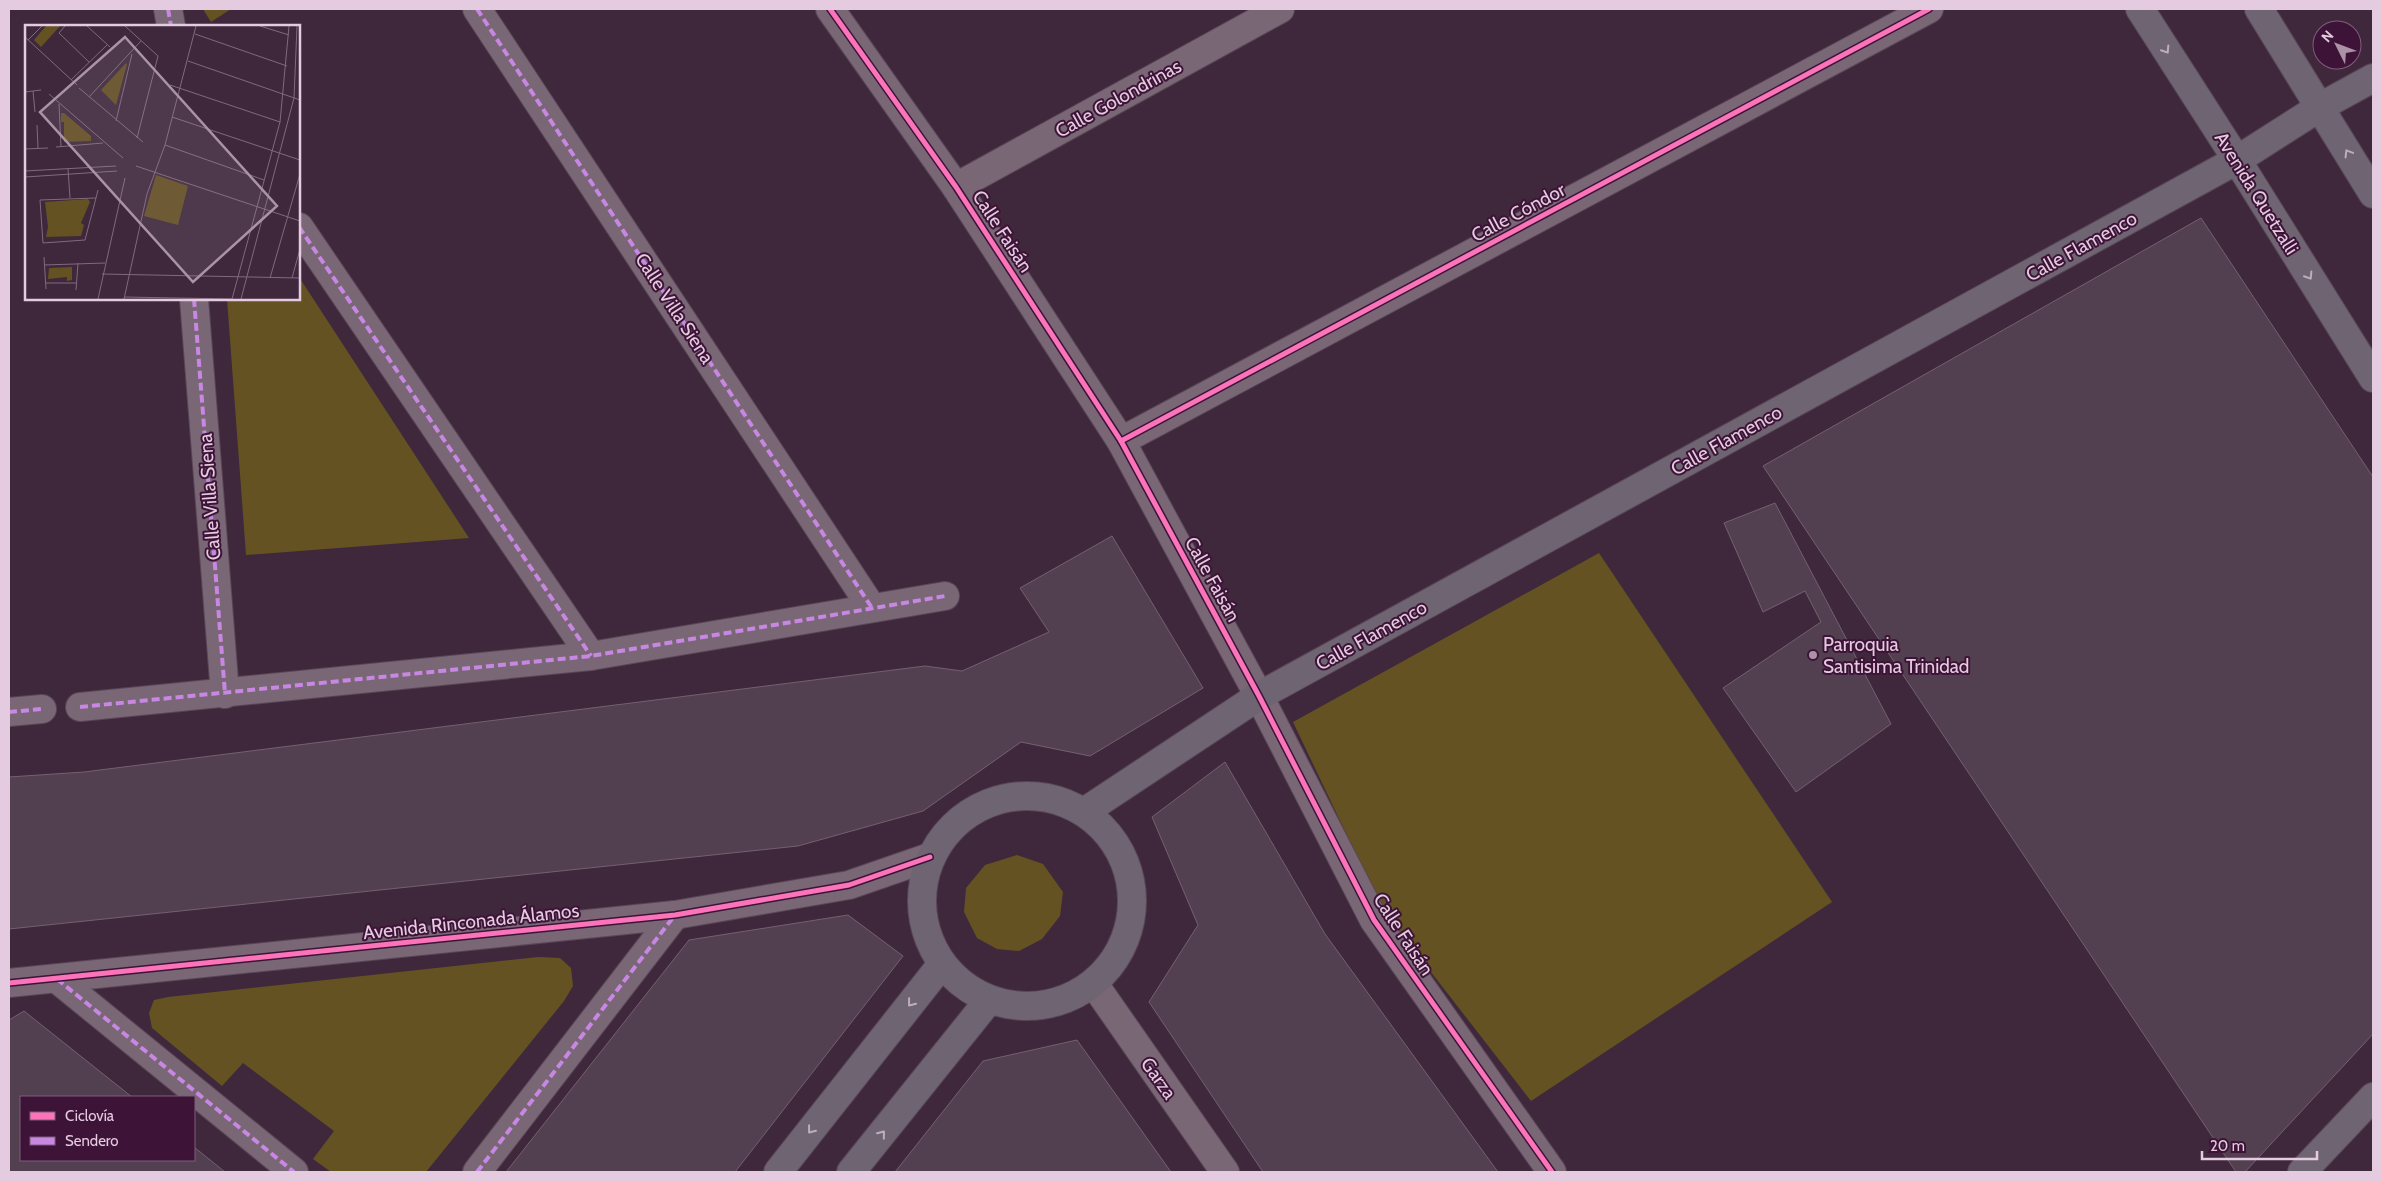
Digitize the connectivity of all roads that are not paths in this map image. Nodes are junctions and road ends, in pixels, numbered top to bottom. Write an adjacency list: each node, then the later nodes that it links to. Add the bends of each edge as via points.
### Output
1 (168, 9): 8 (street)
2 (477, 9): 19 (street, Calle Villa Siena)
3 (830, 9): 12 (street, Calle Faisán)
4 (1280, 9): 12 (street, Calle Golondrinas)
5 (1929, 9): 17 (street, Calle Cóndor)
6 (2140, 9): 11 (main road, Avenida Quetzalli, one-way to 11)
7 (2259, 9): 10 (main road)
8 (171, 25)
9 (2373, 78): 10 (main road, Calle Flamenco)
10 (2320, 107): 11 (main road, Calle Flamenco); 13 (main road, one-way to 10)
11 (2237, 160): 16 (main road, Avenida Quetzalli, one-way to 16); 22 (main road, Calle Flamenco)
12 (956, 187): 17 (street, Calle Faisán)
13 (2373, 194)
14 (300, 227): 20 (street)
15 (194, 300): 21 (street, Calle Villa Siena)
16 (2373, 378)
17 (1121, 442): 22 (street, Calle Faisán)
18 (945, 596): 19 (street)
19 (872, 608): 20 (street)
20 (591, 656): 21 (street)
21 (225, 694): 23 (street)
22 (1259, 696): 26 (main road, Calle Flamenco); 40 (street, Calle Faisán, via 1374,920)
23 (80, 707)
24 (42, 710): 25 (street)
25 (9, 712)
26 (1084, 812): 27 (main road, via 1052,798 1015,795 980,806 951,828); 32 (main road, via 1110,834 1126,862 1133,895 1130,928 1116,959)
27 (930, 857): 28 (street, Avenida Rinconada Álamos, via 849,885); 29 (main road, via 921,894 925,931)
28 (675, 914): 30 (street, Avenida Rinconada Álamos); 36 (street)
29 (942, 964): 33 (main road, via 963,986); 37 (main road, one-way to 37)
30 (57, 979): 31 (street, Avenida Rinconada Álamos); 35 (street)
31 (9, 984)
32 (1094, 984): 33 (main road, via 1062,1001 1025,1007); 39 (street, Garza)
33 (989, 1000): 38 (main road, one-way to 33)
34 (2373, 1097): 41 (main road)
35 (294, 1172)
36 (476, 1172)
37 (778, 1172)
38 (852, 1172)
39 (1225, 1172)
40 (1552, 1172)
41 (2302, 1172)

